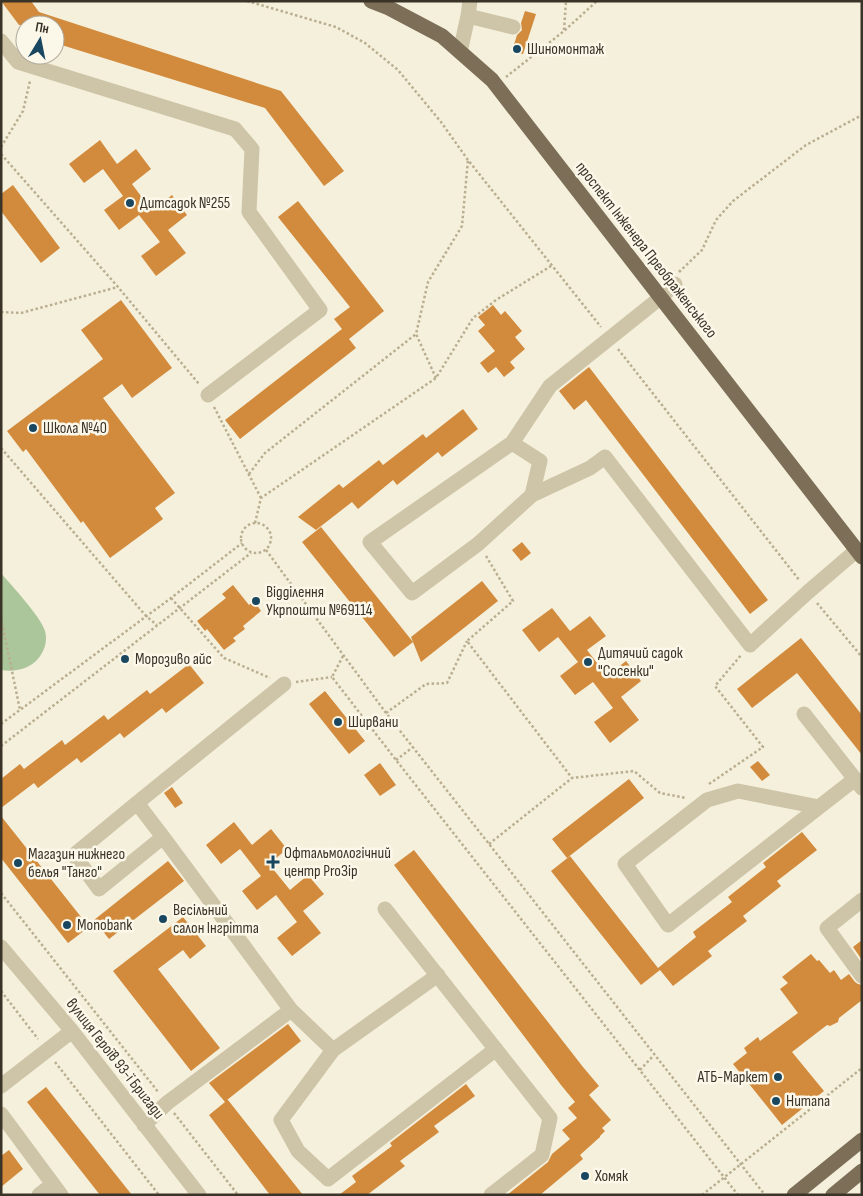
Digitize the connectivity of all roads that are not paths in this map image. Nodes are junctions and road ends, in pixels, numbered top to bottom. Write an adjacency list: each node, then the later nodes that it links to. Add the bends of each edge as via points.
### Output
1 (371, 1): 5 (main road, проспект Інженера Преображенського, via 442,36)
2 (469, 9): 3 (street); 5 (street)
3 (512, 27)
4 (1, 41): 8 (street, via 18,62 235,129 252,149 249,212 320,310)
5 (460, 52): 7 (main road, проспект Інженера Преображенського, via 492,80)
6 (674, 284): 7 (street)
7 (660, 298): 9 (street, via 550,386); 11 (main road, проспект Інженера Преображенського)
8 (208, 395)
9 (512, 443): 10 (street, via 540,461); 10 (street, via 370,542 412,593 478,544)
10 (532, 495): 11 (street, via 604,458 750,646 808,592)
11 (859, 554)
12 (284, 684): 15 (street)
13 (804, 714): 14 (street)
14 (859, 783): 16 (street)
15 (137, 803): 17 (street); 17 (street, via 74,855 99,889)
16 (820, 807): 16 (street, via 668,925 625,864 707,800 738,791)
17 (163, 837): 23 (street)
18 (862, 900): 22 (street, via 826,928)
19 (385, 909): 21 (street)
20 (1, 947): 24 (street, вулиця Героїв 93-ї Бригади)
21 (438, 975): 25 (street); 26 (street)
22 (862, 976)
23 (291, 1010): 26 (street); 29 (street, via 167,1103)
24 (72, 1031): 27 (street); 29 (street, вулиця Героїв 93-ї Бригади)
25 (496, 1049): 26 (street, via 328,1179 298,1151 281,1120); 35 (street, via 550,1118 542,1155)
26 (333, 1050)
27 (1, 1086)
28 (2, 1116): 32 (street)
29 (144, 1125): 34 (street, вулиця Героїв 93-ї Бригади)
30 (862, 1140): 36 (main road)
31 (862, 1171): 37 (main road)
32 (57, 1189): 33 (street)
33 (39, 1195)
34 (199, 1195)
35 (491, 1195)
36 (794, 1195)
37 (833, 1195)

